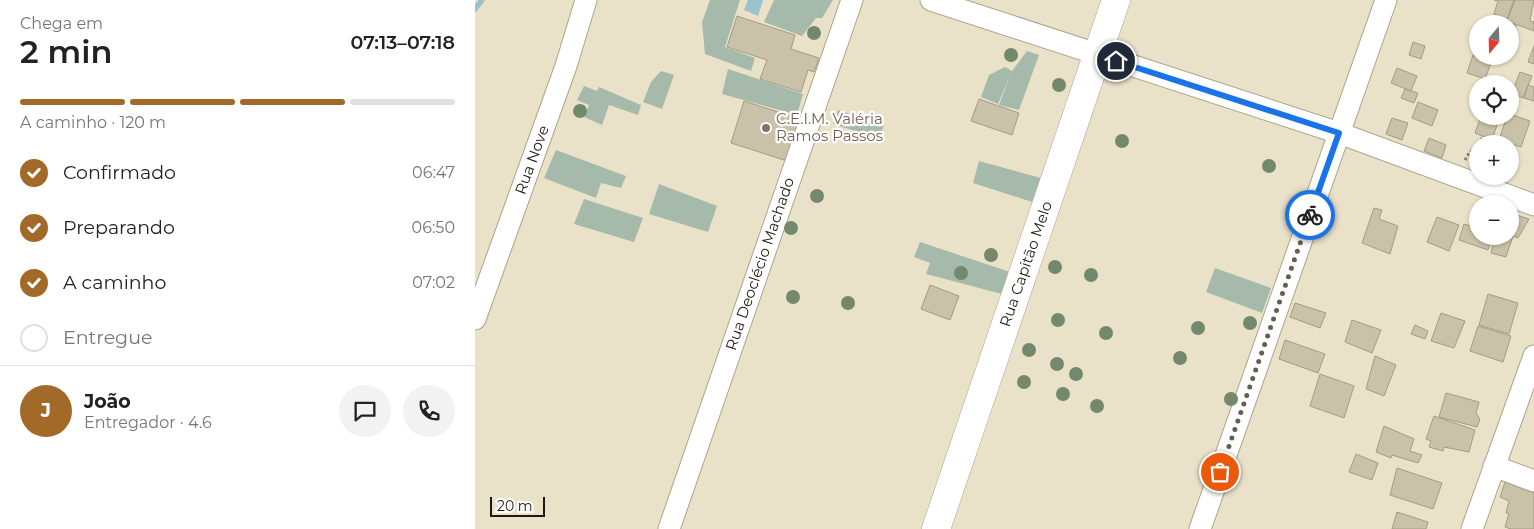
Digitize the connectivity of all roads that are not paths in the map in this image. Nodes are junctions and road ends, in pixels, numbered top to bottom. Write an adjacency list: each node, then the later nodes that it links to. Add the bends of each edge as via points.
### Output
1 (586, 0): 9 (street, Rua Nove, via 566,66)
2 (852, 0): 13 (street, Rua Deoclécio Machado)
3 (931, 0): 6 (street)
4 (1116, 0): 6 (main road, Rua Capitão Melo)
5 (1386, 0): 7 (street)
6 (1097, 55): 7 (street); 14 (main road, Rua Capitão Melo)
7 (1339, 133): 8 (street); 15 (street)
8 (1534, 205)
9 (475, 318)
10 (1534, 356): 11 (street)
11 (1494, 466): 12 (street); 16 (street)
12 (1534, 481)
13 (669, 529)
14 (936, 529)
15 (1200, 529)
16 (1472, 529)

